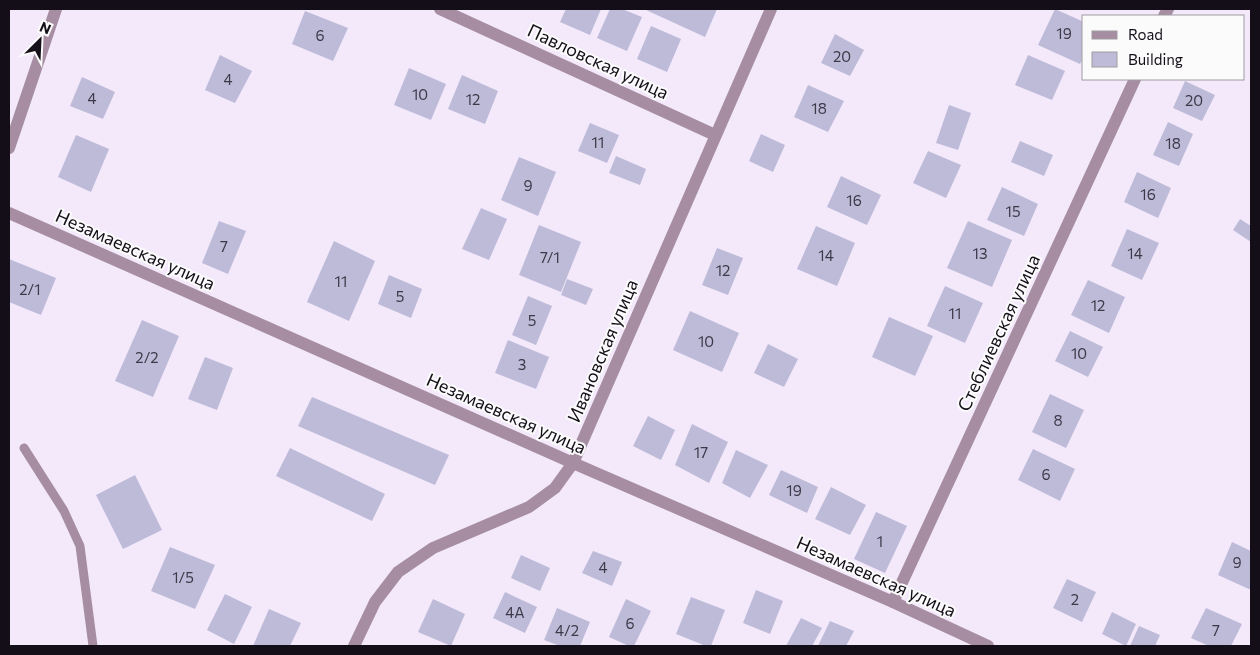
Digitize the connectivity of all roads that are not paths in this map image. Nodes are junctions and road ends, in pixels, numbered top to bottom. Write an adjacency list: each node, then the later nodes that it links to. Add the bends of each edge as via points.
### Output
1 (56, 9): 6 (street)
2 (440, 9): 5 (street, Павловская улица)
3 (770, 9): 5 (street, Ивановская улица)
4 (1135, 80): 10 (street, Стеблиевская улица)
5 (715, 135): 9 (street, Ивановская улица)
6 (9, 148)
7 (9, 214): 9 (street, Незамаевская улица)
8 (24, 448): 11 (lane, via 64,511 80,546)
9 (573, 463): 10 (street, Незамаевская улица); 12 (street, Ивановская улица, via 555,488 529,507 433,548 398,572 375,602)
10 (894, 602): 13 (street, Незамаевская улица)
11 (93, 646)
12 (354, 646)
13 (988, 646)

